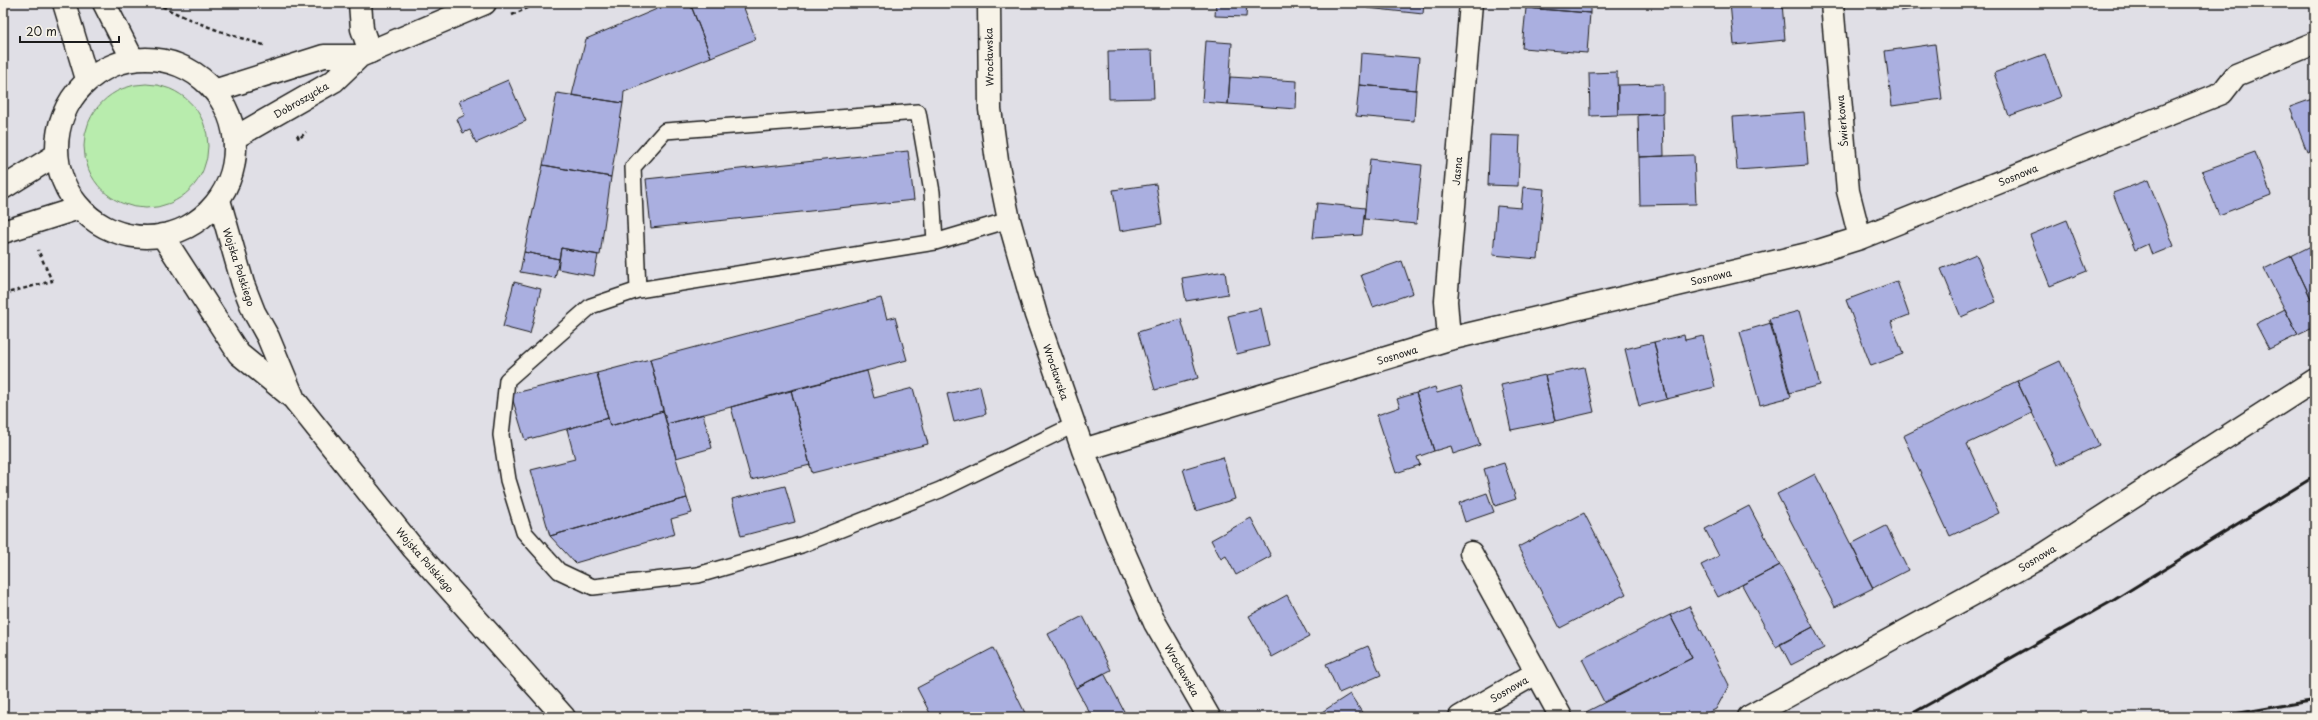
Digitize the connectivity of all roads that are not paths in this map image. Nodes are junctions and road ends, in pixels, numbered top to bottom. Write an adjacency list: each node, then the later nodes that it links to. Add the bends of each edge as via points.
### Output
1 (64, 3): 11 (street)
2 (104, 3): 10 (street)
3 (360, 3): 9 (street)
4 (485, 3): 9 (street, Dobroszycka)
5 (989, 3): 18 (street, Wrocławska, via 990,109)
6 (1471, 3): 24 (street, Jasna, via 1446,301)
7 (1832, 3): 21 (street, Świerkowa, via 1848,190)
8 (2315, 43): 21 (street, Sosnowa, via 2236,75 2222,93)
9 (365, 54): 12 (street, Dobroszycka, via 324,56); 13 (street, Dobroszycka, via 334,81)
10 (133, 60): 11 (street, via 109,66); 12 (street, via 158,61 182,69 200,77)
11 (87, 80): 14 (street, via 68,103 59,126)
12 (217, 90): 13 (street, via 234,121)
13 (236, 137): 16 (street, via 235,163 228,186)
14 (56, 155): 15 (street); 17 (street, via 63,182)
15 (3, 188)
16 (219, 200): 20 (street, via 199,220 182,230); 26 (street, Wojska Polskiego, via 243,284)
17 (80, 208): 19 (street); 20 (street, via 102,225 126,235)
18 (1009, 220): 22 (lane); 27 (street, Wrocławska, via 1036,315)
19 (3, 232)
20 (162, 235): 26 (street, Wojska Polskiego, via 238,354)
21 (1860, 238): 24 (street, Sosnowa, via 1812,254)
22 (936, 242): 23 (lane); 23 (lane, via 932,192 918,112 665,131 633,167)
23 (638, 290): 27 (lane, via 592,306 507,380 501,435 508,480 524,532 559,571 593,587 698,575 801,545 940,490)
24 (1449, 339): 28 (street, Sosnowa)
25 (2315, 380): 35 (street, Sosnowa, via 2037,559)
26 (293, 398): 31 (street, Wojska Polskiego, via 413,548)
27 (1074, 425): 28 (street, Wrocławska)
28 (1083, 450): 32 (street, Wrocławska, via 1155,623)
29 (1472, 553): 30 (street, Sosnowa)
30 (1536, 673): 33 (street, Sosnowa); 34 (street, Sosnowa)
31 (564, 717)
32 (1209, 717)
33 (1460, 717)
34 (1560, 717)
35 (1749, 717)

